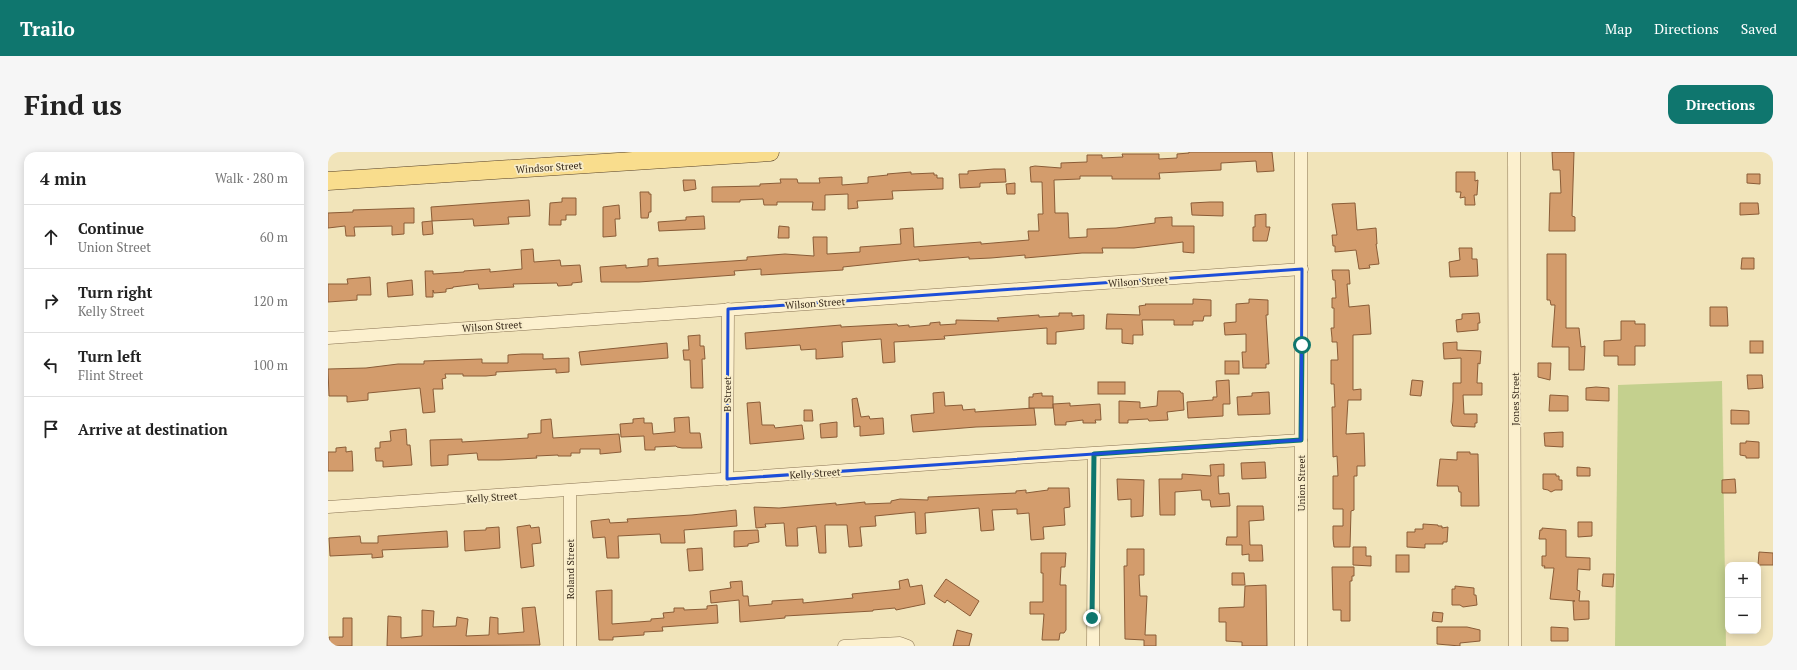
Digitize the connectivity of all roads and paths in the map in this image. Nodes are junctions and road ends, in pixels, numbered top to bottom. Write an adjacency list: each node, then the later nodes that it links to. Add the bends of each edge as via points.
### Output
1 (770, 152): 4 (main road, Windsor Street)
2 (1302, 152): 6 (street, Union Street)
3 (1514, 152): 19 (street, Jones Street)
4 (718, 154): 5 (main road, Windsor Street)
5 (328, 182)
6 (1302, 269): 7 (street, Wilson Street); 9 (street, Union Street)
7 (728, 309): 8 (street, Wilson Street); 11 (street, B Street)
8 (328, 338)
9 (1301, 440): 10 (street, Kelly Street); 18 (street, Union Street)
10 (1094, 454): 11 (street, Kelly Street); 17 (street)
11 (727, 479): 12 (street, Kelly Street)
12 (570, 491): 13 (street, Kelly Street); 14 (street, Roland Street)
13 (328, 508)
14 (570, 646)
15 (844, 646): 16 (street, via 900,643)
16 (907, 646)
17 (1093, 646)
18 (1301, 646)
19 (1515, 646)

